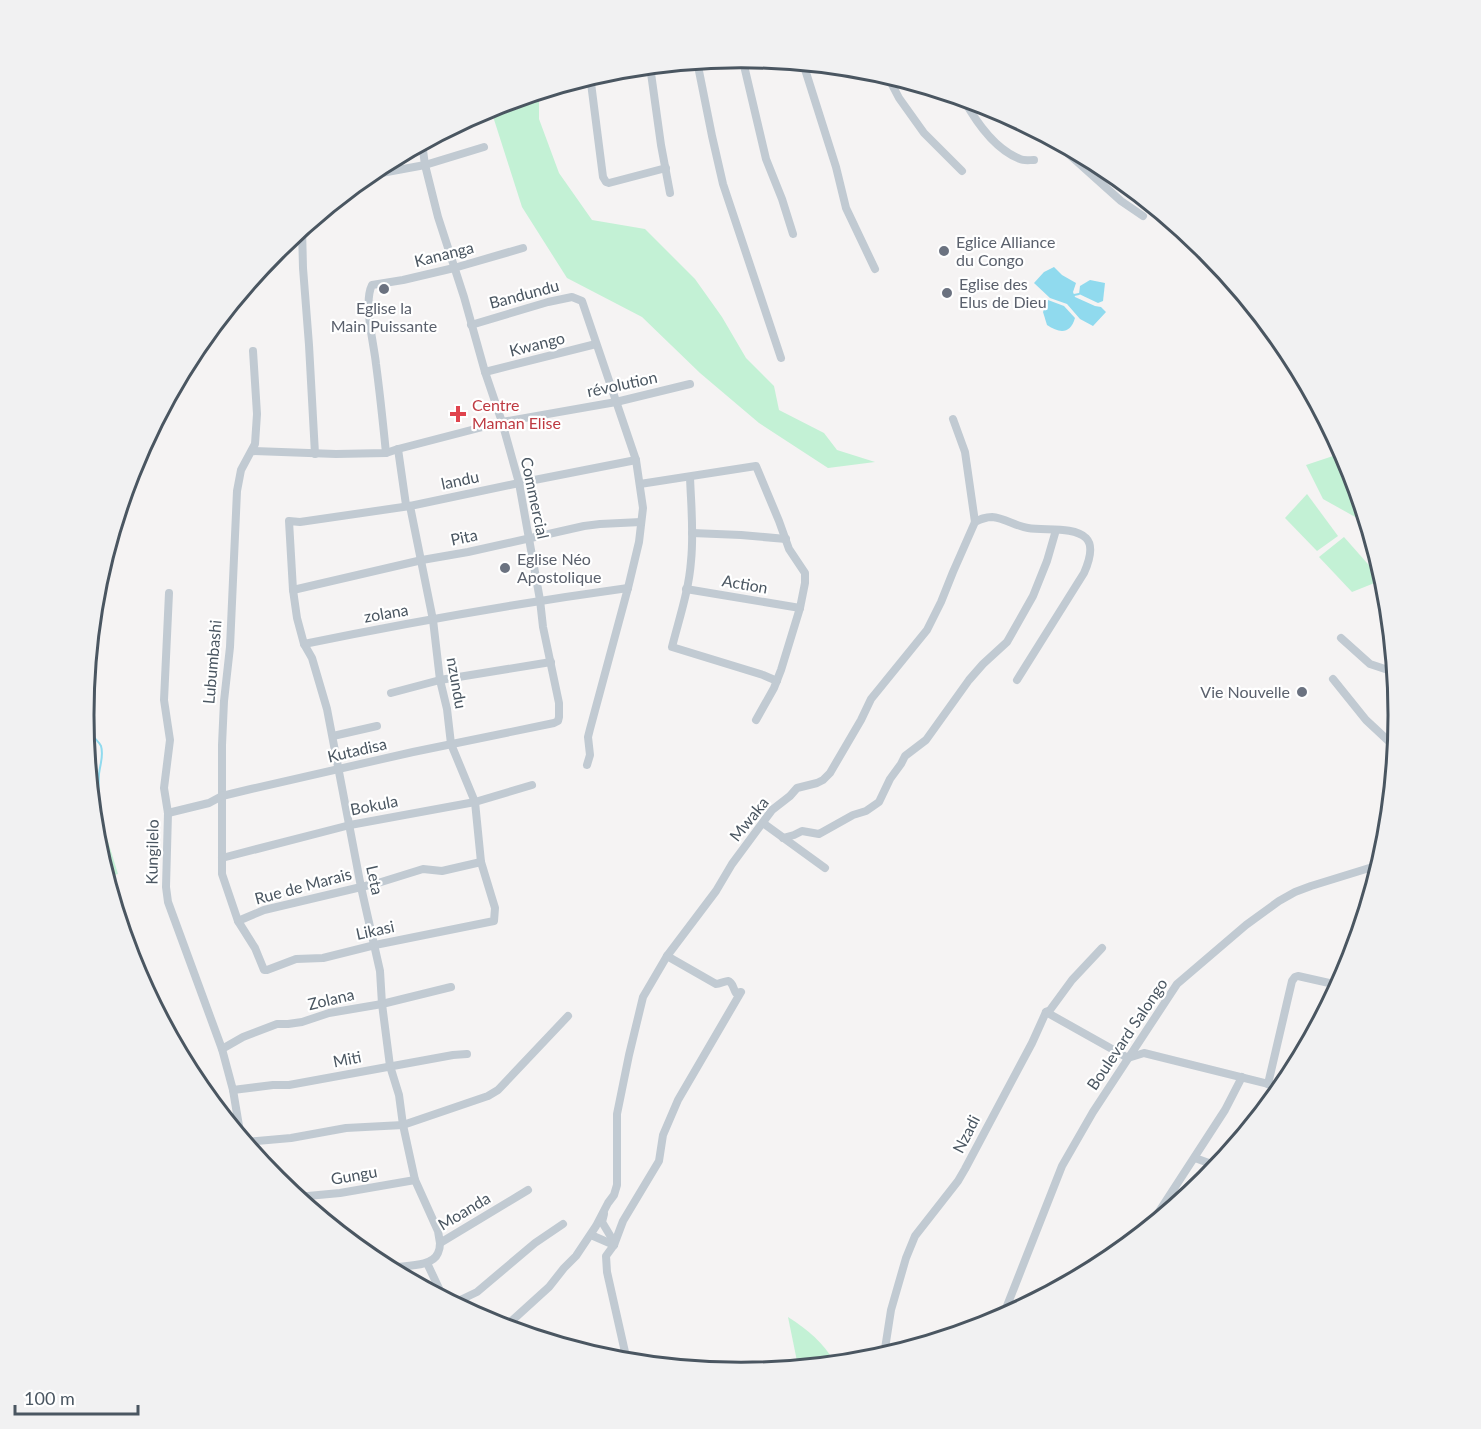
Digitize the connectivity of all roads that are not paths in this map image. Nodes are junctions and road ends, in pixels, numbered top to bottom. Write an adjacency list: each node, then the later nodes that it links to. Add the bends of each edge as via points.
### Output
1 (745, 68): 18 (street, via 766,159)
2 (699, 69): 26 (street, via 723,184)
3 (806, 71): 22 (street, via 846,208)
4 (651, 74): 13 (street)
5 (591, 86): 13 (street, via 606,182)
6 (895, 87): 15 (street, via 924,132)
7 (969, 110): 10 (street, via 996,145 1022,160)
8 (484, 147): 12 (street)
9 (423, 151): 12 (street, Commercial)
10 (1034, 160)
11 (1080, 164): 17 (street)
12 (425, 165): 14 (street); 21 (street, Commercial)
13 (666, 168): 16 (street)
14 (390, 171)
15 (962, 171)
16 (670, 193)
17 (1143, 216)
18 (793, 234)
19 (302, 239): 35 (street)
20 (523, 248): 21 (street, Kananga)
21 (454, 268): 23 (street, Commercial); 34 (street, Kananga, via 372,285 369,290)
22 (875, 269)
23 (471, 325): 24 (street, Bandundu, via 572,297 583,304); 27 (street, Commercial)
24 (596, 344): 27 (street, Kwango); 29 (street)
25 (253, 351): 33 (street, Lubumbashi, via 256,414)
26 (781, 358)
27 (485, 372): 31 (street, Commercial)
28 (690, 384): 29 (street, révolution)
29 (616, 402): 31 (street, révolution); 36 (street)
30 (953, 419): 43 (street, via 965,452)
31 (502, 422): 32 (street, révolution); 38 (street, Commercial)
32 (398, 448): 34 (street, révolution); 40 (street, nzundu, via 406,505)
33 (252, 451): 35 (street); 74 (street, Lubumbashi, via 241,470 237,491)
34 (386, 453): 35 (street)
35 (315, 454)
36 (636, 460): 38 (street, landu); 39 (street)
37 (690, 477): 39 (street); 45 (street); 47 (street, via 756,466)
38 (519, 483): 40 (street, landu); 46 (street, Commercial)
39 (640, 484): 42 (street)
40 (410, 506): 41 (street, landu); 48 (street, nzundu)
41 (289, 521): 51 (street, Leta)
42 (641, 522): 46 (street, Pita, via 600,524); 49 (street)
43 (975, 522): 44 (street, via 994,517 1026,528); 77 (street, Mwaka, via 927,630 871,699 830,773 817,783 797,788 772,810)
44 (1056, 530): 62 (street, via 1077,532 1088,540 1088,562); 79 (street, via 1033,596 1006,642 982,664 926,740 905,756 879,802 819,834 802,831)
45 (692, 533): 47 (street); 50 (street)
46 (529, 538): 48 (street, Pita); 53 (street, Commercial)
47 (786, 539): 54 (street, via 805,573)
48 (422, 560): 51 (street, Pita); 55 (street, nzundu)
49 (628, 588): 53 (street, zolana); 71 (street, via 588,737)
50 (686, 589): 54 (street, Action); 63 (street, via 672,647)
51 (293, 590): 57 (street, Leta)
52 (169, 593): 76 (street, Kungilelo, via 164,700 170,740 164,788)
53 (540, 600): 55 (street, zolana); 58 (street, Commercial)
54 (800, 609): 63 (street)
55 (433, 620): 57 (street, zolana); 61 (street, nzundu)
56 (1341, 638): 59 (street, via 1370,664)
57 (304, 644): 68 (street, Leta, via 318,677)
58 (551, 662): 61 (street); 66 (street, Commercial, via 560,717)
59 (1386, 669)
60 (1333, 679): 69 (street)
61 (441, 680): 64 (street); 70 (street, nzundu)
62 (1017, 680)
63 (777, 681): 65 (street)
64 (391, 693)
65 (756, 720)
66 (554, 723): 70 (street, Kutadisa)
67 (377, 726): 68 (street)
68 (333, 736): 72 (street, Leta)
69 (1387, 739)
70 (451, 744): 72 (street, Kutadisa); 75 (street, nzundu)
71 (587, 765)
72 (339, 769): 74 (street, Kutadisa); 78 (street, Leta)
73 (532, 784): 75 (street, Bokula)
74 (222, 796): 76 (street, Kutadisa); 80 (street, Lubumbashi)
75 (475, 802): 78 (street, Bokula); 81 (street, nzundu)
76 (168, 813): 96 (street, Kungilelo, via 168,902)
77 (763, 824): 79 (street); 89 (street, Mwaka)
78 (350, 825): 80 (street, Bokula); 84 (street, Leta)
79 (783, 838): 82 (street)
80 (222, 858): 85 (street, Lubumbashi, via 222,874)
81 (481, 862): 84 (street, Rue de Marais, via 441,871 423,869); 86 (street, nzundu, via 495,908)
82 (825, 868)
83 (1368, 868): 98 (street, Boulevard Salongo, via 1295,892 1246,925 1177,984)
84 (361, 887): 85 (street, Rue de Marais, via 264,910); 87 (street, Leta)
85 (238, 921): 90 (street, Lubumbashi)
86 (494, 921): 87 (street, Likasi)
87 (375, 945): 90 (street, Likasi, via 322,958 296,959); 93 (street, Leta)
88 (1102, 948): 94 (street, Nzadi)
89 (667, 956): 112 (street, Mwaka, via 643,997 635,1026 617,1114 616,1185); 116 (street, via 716,984 730,982 736,993 741,992 678,1100 663,1135 659,1161 623,1221)
90 (264, 970)
91 (1329, 983): 101 (street, via 1298,976 1292,981)
92 (451, 987): 93 (street, Zolana)
93 (382, 1004): 96 (street, Zolana, via 277,1024); 99 (street, Leta)
94 (1046, 1012): 98 (street); 123 (street, Nzadi, via 958,1181 915,1236 891,1310)
95 (568, 1016): 104 (street, via 498,1090)
96 (222, 1049): 102 (street, Kungilelo)
97 (467, 1054): 99 (street, Miti)
98 (1128, 1058): 100 (street, via 1144,1053); 121 (street, Boulevard Salongo, via 1062,1166)
99 (390, 1066): 102 (street, Miti, via 289,1085); 104 (street, Leta)
100 (1242, 1077): 101 (street); 106 (street)
101 (1268, 1084)
102 (233, 1090): 103 (street, Kungilelo)
103 (238, 1122)
104 (403, 1125): 105 (street, via 346,1128); 108 (street, Leta)
105 (254, 1141)
106 (1195, 1158): 107 (street); 111 (street)
107 (1207, 1162)
108 (416, 1180): 110 (street, Gungu); 115 (street, Leta)
109 (528, 1190): 115 (street, Moanda)
110 (309, 1196)
111 (1166, 1202)
112 (608, 1203): 114 (street); 116 (street, via 602,1222)
113 (562, 1224): 120 (street)
114 (591, 1235): 116 (street); 122 (street, via 549,1287)
115 (440, 1243): 117 (street, Moanda, via 438,1254)
116 (614, 1245): 124 (street, via 606,1256 607,1272)
117 (428, 1263): 118 (street); 119 (street)
118 (402, 1266)
119 (437, 1286)
120 (463, 1299)
121 (1008, 1303)
122 (513, 1320)
123 (886, 1344)
124 (625, 1351)

